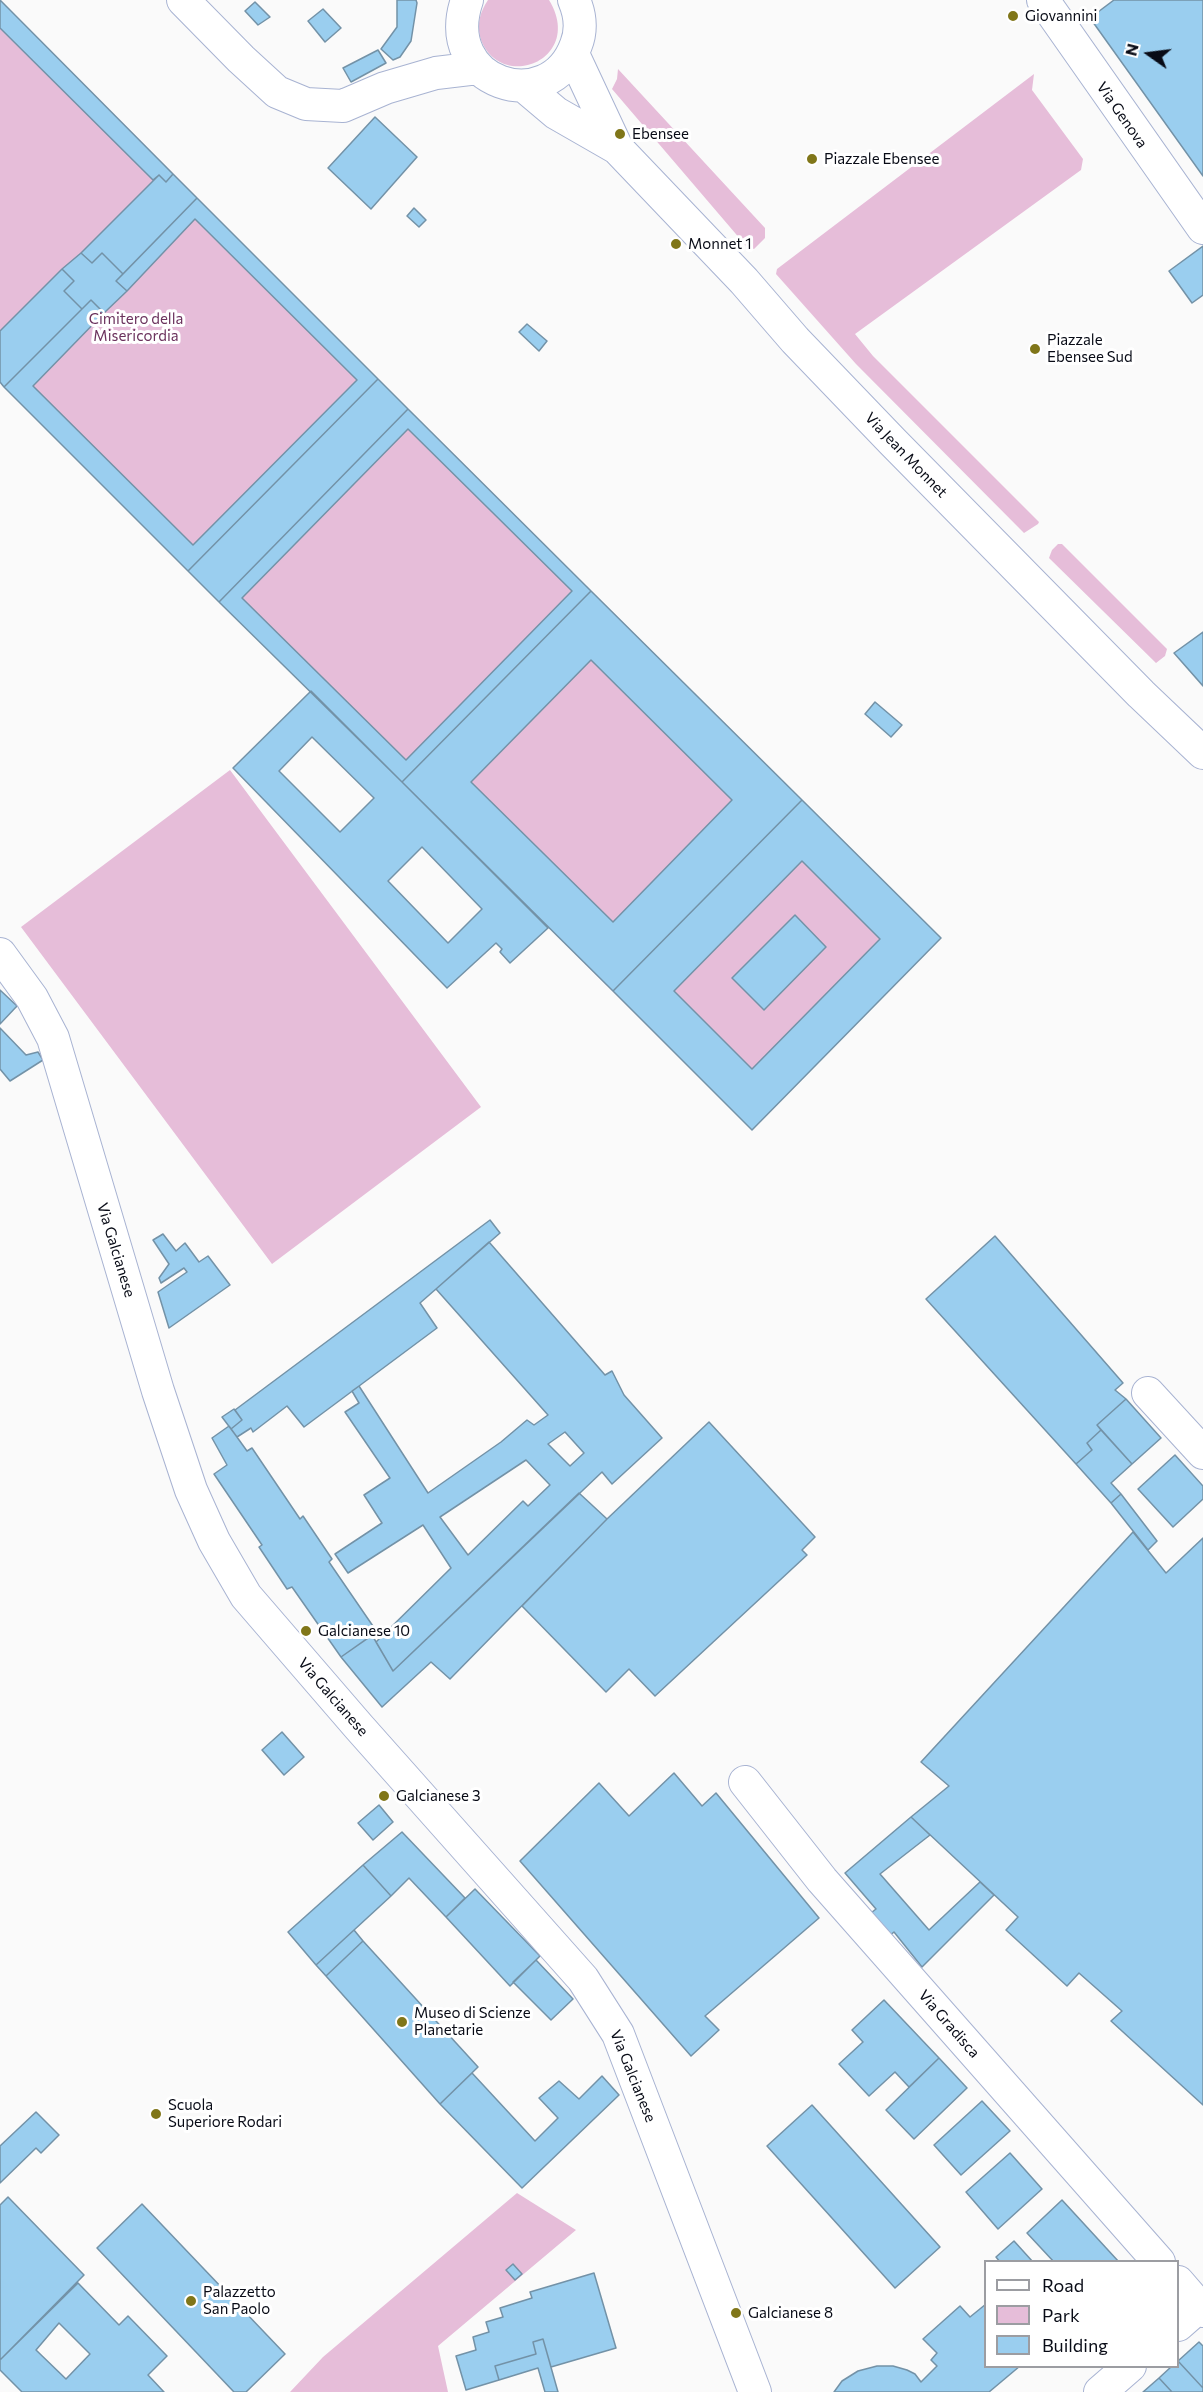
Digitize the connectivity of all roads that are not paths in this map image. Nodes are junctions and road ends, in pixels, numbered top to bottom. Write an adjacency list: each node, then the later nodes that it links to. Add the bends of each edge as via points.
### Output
1 (183, 0): 6 (street, via 278,92 306,104 343,106 436,73)
2 (1043, 0): 9 (street, Via Genova)
3 (462, 5): 6 (street, via 461,34)
4 (583, 7): 5 (street)
5 (573, 54): 7 (street, via 561,70 544,81); 8 (street, Via Jean Monnet)
6 (478, 68): 7 (street, via 499,81)
7 (524, 86): 8 (street, Via Jean Monnet, via 556,113)
8 (617, 148): 10 (street, Via Jean Monnet, via 892,441)
9 (1203, 228)
10 (1203, 753)
11 (0, 954): 19 (street, Via Galcianese, via 32,998 53,1038 158,1391 191,1490 214,1540 246,1596 589,1988 618,2034)
12 (1148, 1393): 13 (street)
13 (1203, 1453)
14 (745, 1782): 15 (street, Via Gradisca, via 822,1880)
15 (1157, 2260)
16 (1179, 2284): 17 (street)
17 (1196, 2312)
18 (1129, 2368): 20 (street)
19 (755, 2392)
20 (1100, 2392)

